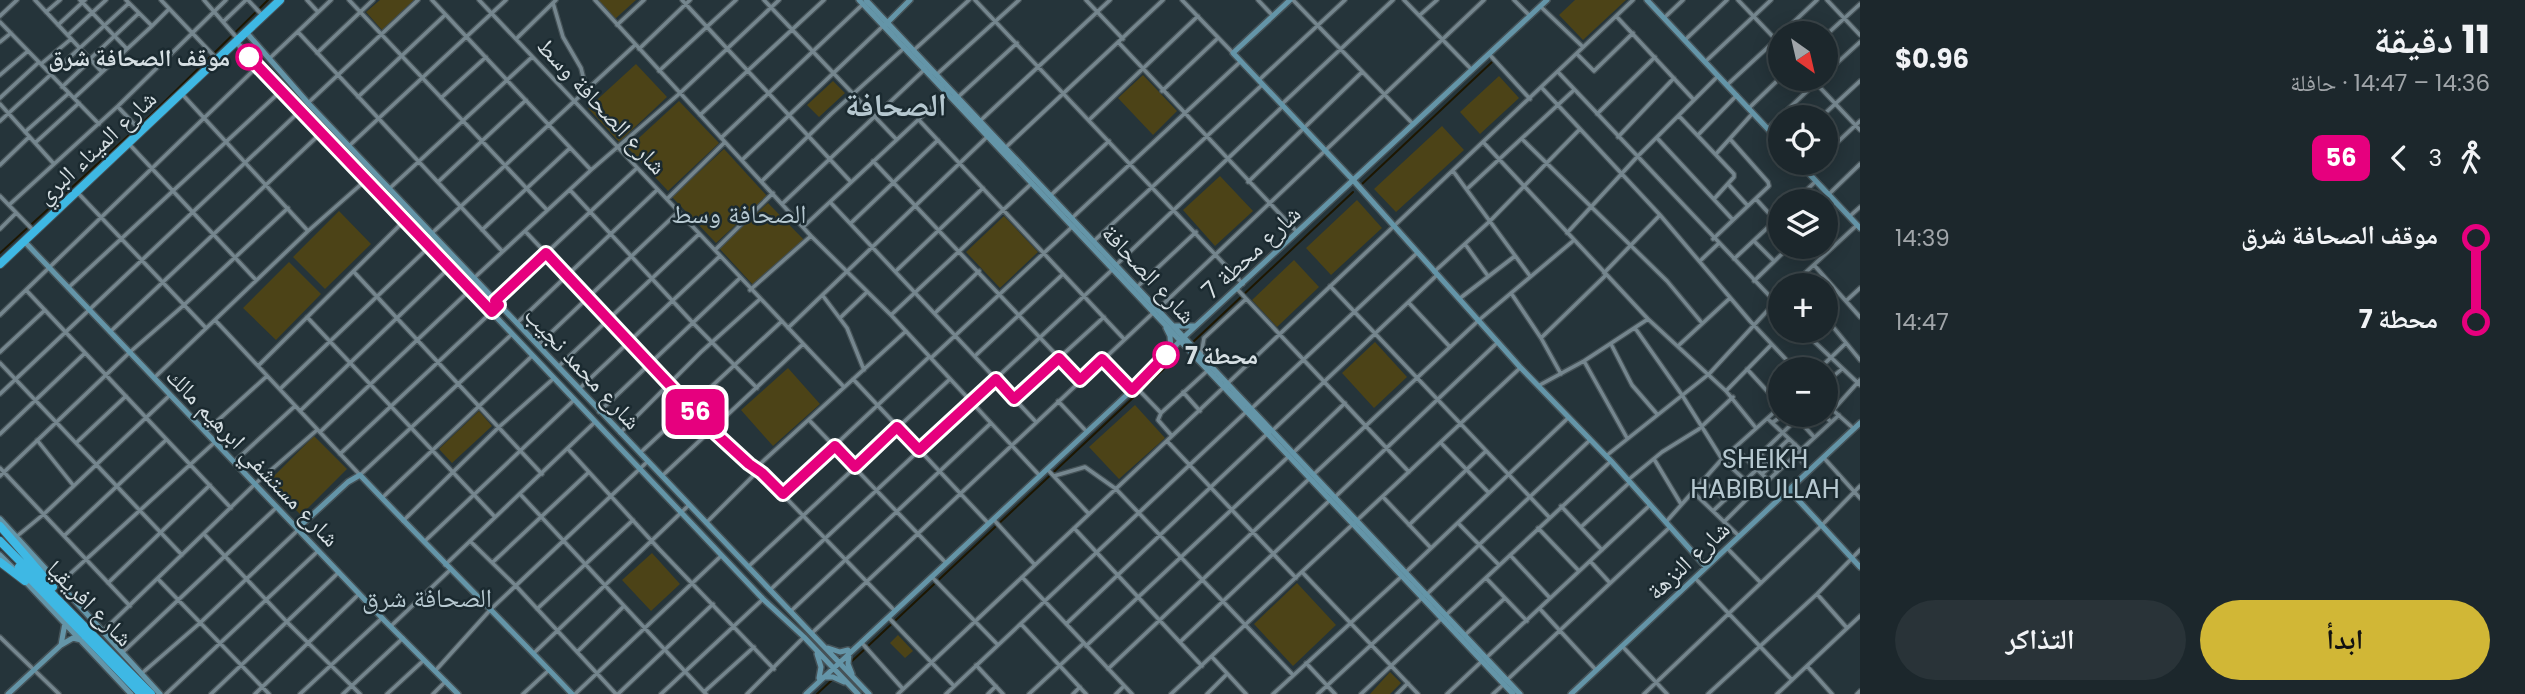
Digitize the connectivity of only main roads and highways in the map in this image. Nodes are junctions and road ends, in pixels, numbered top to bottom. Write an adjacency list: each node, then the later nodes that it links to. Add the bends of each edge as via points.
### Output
1 (280, 0): 2 (highway, شارع الميناء البري)
2 (0, 264)
3 (0, 526): 8 (highway)
4 (0, 541): 8 (highway, شارع افريقيا)
5 (0, 548): 9 (highway, شارع افريقيا)
6 (0, 562): 7 (highway)
7 (24, 580)
8 (62, 601): 10 (highway, شارع افريقيا)
9 (141, 694)
10 (151, 694)

